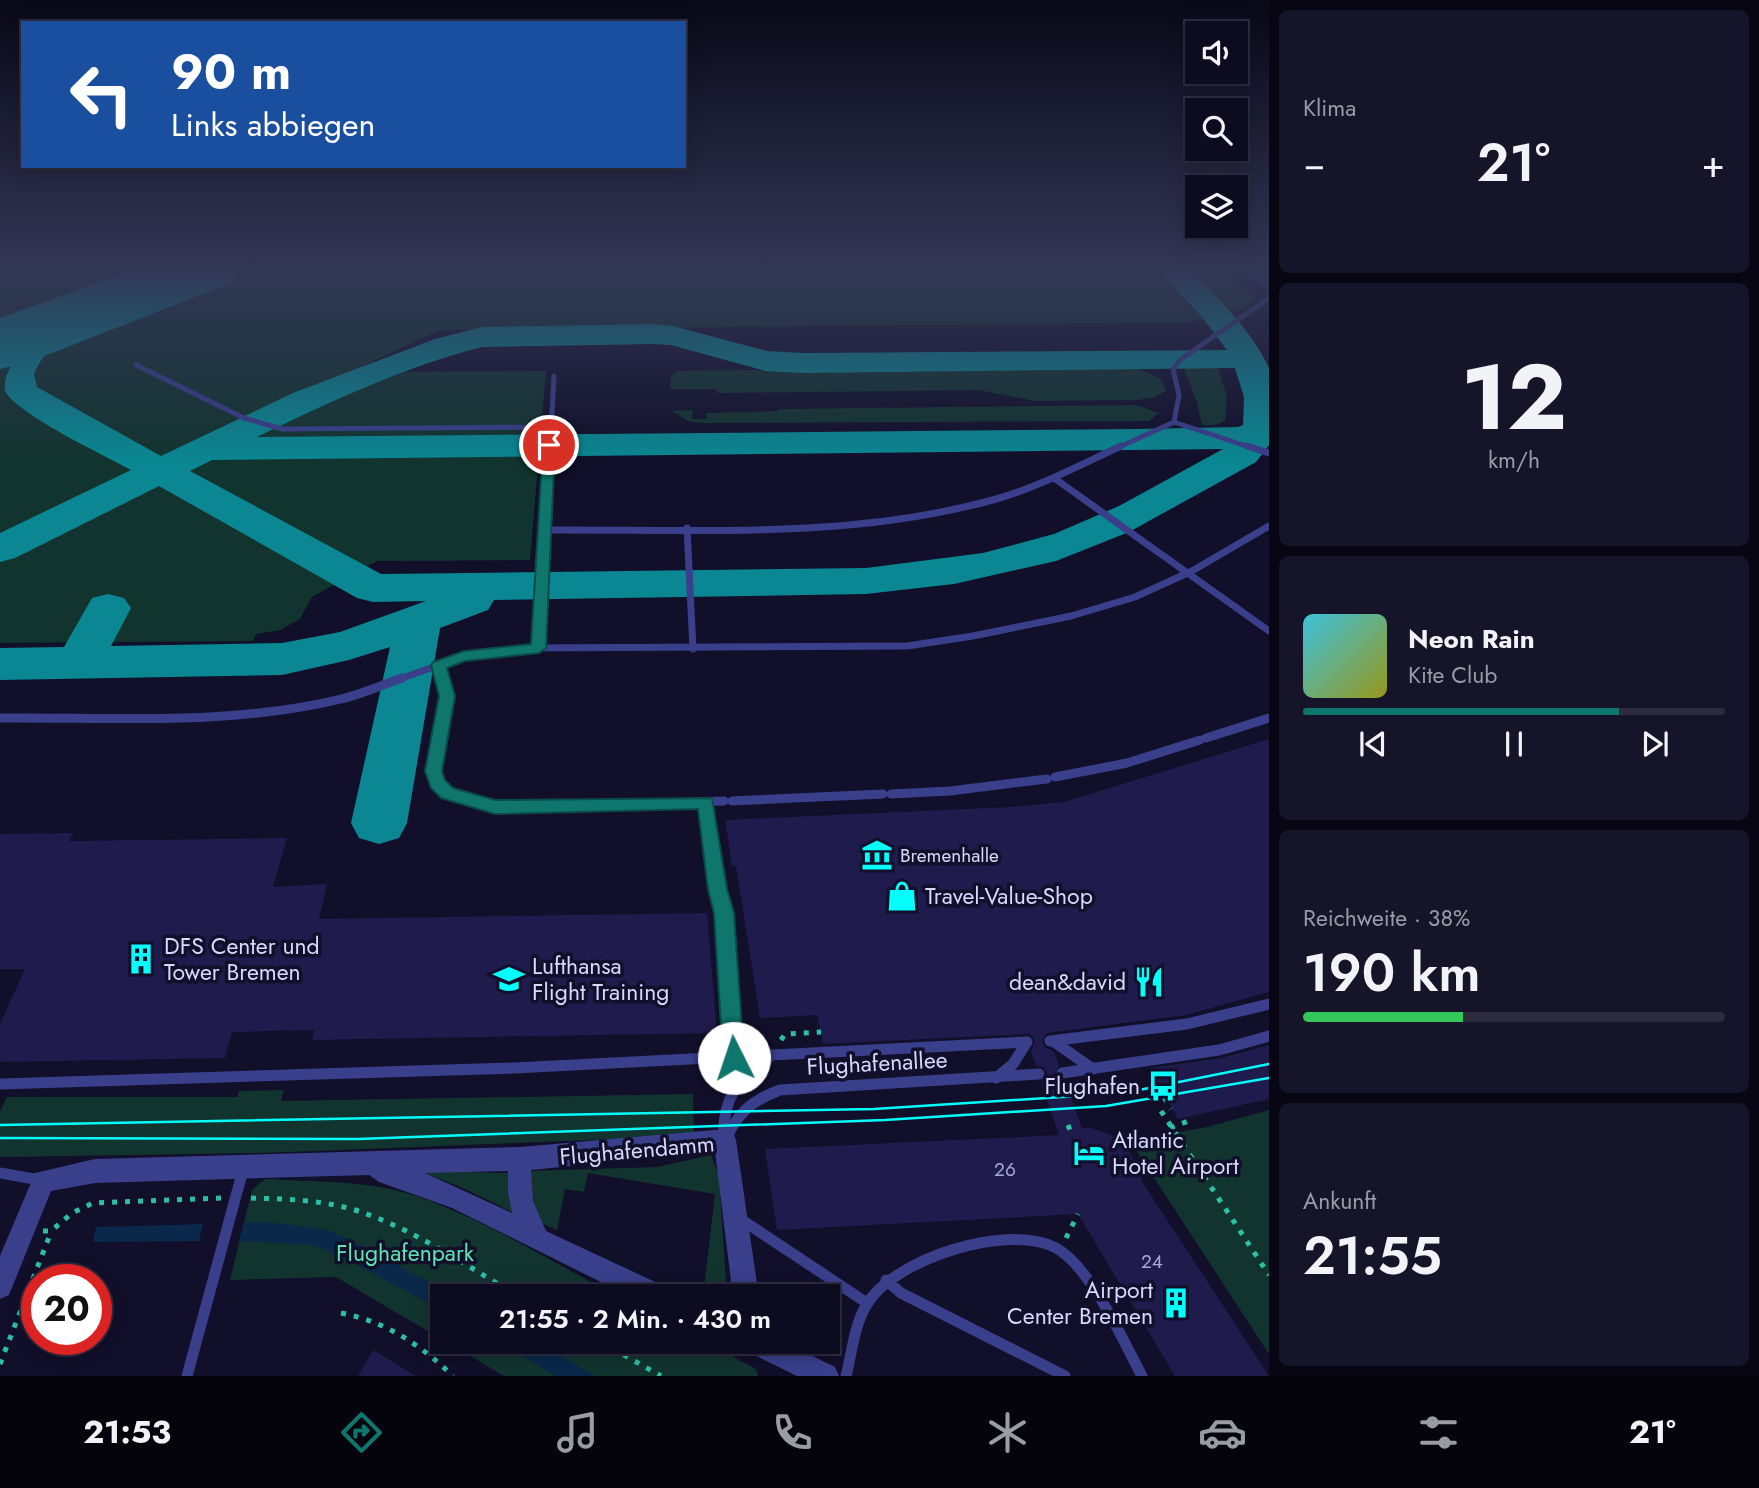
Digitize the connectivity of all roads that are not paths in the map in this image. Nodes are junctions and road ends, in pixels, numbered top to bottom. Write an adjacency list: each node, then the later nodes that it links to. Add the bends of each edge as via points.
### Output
1 (1220, 332): 4 (lane, via 1173,369 1179,395)
2 (136, 365): 5 (lane, via 244,418 282,429)
3 (554, 376): 5 (lane)
4 (1174, 422): 6 (lane); 7 (lane)
5 (550, 427): 10 (lane)
6 (1269, 453)
7 (1054, 478): 9 (lane, via 990,501 923,516 844,525); 11 (lane)
8 (1269, 526): 11 (lane)
9 (687, 528): 10 (lane); 14 (lane)
10 (544, 530): 13 (lane)
11 (1187, 572): 12 (lane); 14 (lane, via 1106,607 961,639 907,646)
12 (1269, 631)
13 (539, 648): 14 (lane); 15 (lane, via 464,656)
14 (693, 649)
15 (438, 665): 16 (lane, via 343,699 277,711); 18 (lane, via 447,696 433,771 447,793 495,807)
16 (0, 718)
17 (1269, 718): 18 (lane, via 1127,763 1051,778 974,789)
18 (706, 802): 22 (lane, via 724,913)
19 (1269, 1004): 23 (lane, via 1154,1031 1052,1041)
20 (1269, 1036): 23 (lane, via 1219,1050)
21 (771, 1057): 22 (lane, Flughafenallee); 26 (lane, Flughafenallee, via 1027,1042 1013,1064); 28 (lane, via 753,1066 729,1092)
22 (734, 1058): 27 (lane, Flughafenallee)
23 (1093, 1069): 24 (lane)
24 (1062, 1073)
25 (1039, 1074): 26 (lane, Flughafenallee)
26 (996, 1078): 28 (lane, Flughafenallee, via 780,1090 739,1112)
27 (0, 1084)
28 (725, 1140): 29 (street, Flughafendamm); 34 (street, Flughafendamm)
29 (520, 1159): 30 (street, Flughafendamm); 35 (street, via 522,1212)
30 (360, 1165): 31 (street, Flughafendamm); 35 (street, Flughafendamm, via 459,1197)
31 (244, 1168): 33 (street, Flughafendamm, via 95,1171); 42 (lane)
32 (0, 1173): 33 (lane, Flughafendamm)
33 (43, 1181): 39 (street)
34 (736, 1217): 38 (street, Flughafendamm); 40 (lane)
35 (537, 1238): 37 (street, Flughafendamm)
36 (886, 1280): 40 (lane); 45 (lane, via 901,1293); 46 (lane, via 927,1258 1024,1237 1043,1240 1084,1274)
37 (632, 1284)
38 (744, 1284)
39 (0, 1286)
40 (867, 1303): 44 (lane)
41 (781, 1354): 43 (street)
42 (187, 1376)
43 (826, 1376)
44 (846, 1376)
45 (1065, 1376)
46 (1142, 1376)

